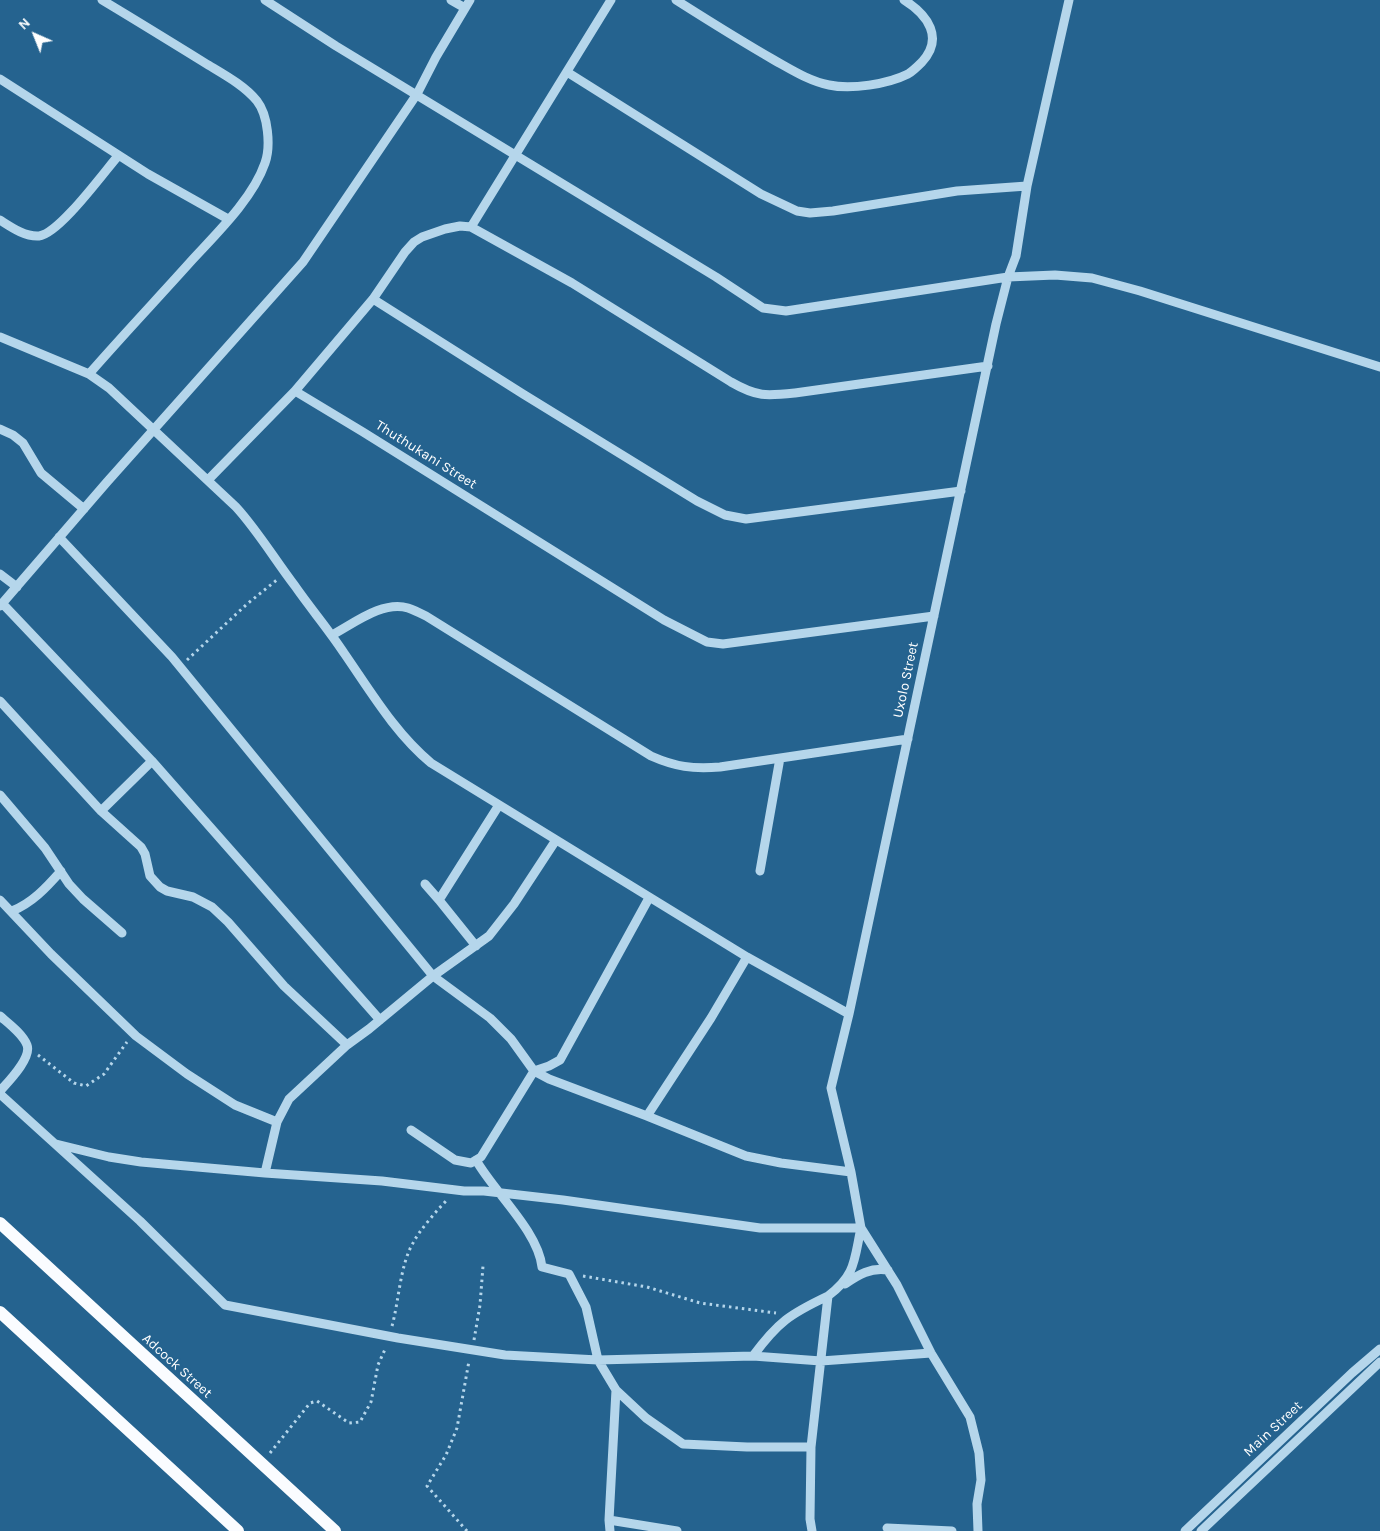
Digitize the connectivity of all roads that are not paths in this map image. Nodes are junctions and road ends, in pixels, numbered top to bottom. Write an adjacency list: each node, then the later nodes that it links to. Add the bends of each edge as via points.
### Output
1 (102, 0): 16 (street, via 240,86 261,107 267,130 266,161 252,188)
2 (265, 0): 11 (street)
3 (451, 0): 8 (street)
4 (611, 0): 9 (street)
5 (676, 0): 6 (street, via 800,74 821,83 840,86 872,84 901,77 910,73 928,54 933,37 931,28 923,15)
6 (904, 0)
7 (1069, 0): 14 (street, Uxolo Street)
8 (467, 4): 11 (street)
9 (567, 72): 13 (street); 14 (street, via 761,194 797,211 833,211 957,191)
10 (0, 79): 12 (street)
11 (417, 94): 13 (street); 26 (street, via 303,262)
12 (118, 156): 15 (street, via 67,216 46,234 23,233); 16 (street)
13 (515, 156): 17 (street); 18 (street, via 763,308 786,310)
14 (1027, 186): 18 (street, Uxolo Street, via 1016,256)
15 (0, 220)
16 (228, 220): 23 (street)
17 (471, 227): 19 (street, via 445,229 414,242); 21 (street, via 572,283 749,392 766,395 795,393)
18 (1008, 277): 21 (street, Uxolo Street); 22 (street, via 1055,275 1092,278)
19 (373, 299): 24 (street); 28 (street, via 697,501 725,515 746,519)
20 (0, 337): 23 (street)
21 (988, 366): 28 (street, Uxolo Street)
22 (1380, 367)
23 (89, 374): 26 (street)
24 (295, 391): 27 (street); 34 (street, Thuthukani Street, via 664,620 707,642 723,644)
25 (0, 429): 29 (street, via 23,443 41,474)
26 (153, 430): 27 (street); 29 (street)
27 (208, 480): 35 (street, via 250,522)
28 (961, 490): 34 (street, Uxolo Street)
29 (84, 509): 30 (street)
30 (59, 537): 32 (street); 54 (street, via 179,667)
31 (0, 574): 32 (street)
32 (17, 587): 33 (street)
33 (1, 604): 39 (street)
34 (934, 616): 37 (street, Uxolo Street)
35 (332, 636): 38 (street, via 377,611 389,607 408,608 669,764 695,769); 41 (street, via 408,742 431,763)
36 (0, 701): 42 (street)
37 (908, 739): 38 (street); 55 (street, Uxolo Street)
38 (780, 758): 45 (street)
39 (152, 761): 42 (street); 57 (street)
40 (0, 795): 44 (street)
41 (499, 805): 43 (street); 49 (street)
42 (101, 812): 58 (street, via 141,847 150,876 160,887 167,892 193,897 212,907 284,986)
43 (556, 840): 47 (street); 52 (street, via 499,925)
44 (61, 871): 50 (street, via 44,891); 51 (street, via 83,899)
45 (760, 871)
46 (425, 884): 49 (street)
47 (649, 898): 53 (street); 59 (street, via 560,1060)
48 (0, 900): 50 (street)
49 (439, 900): 52 (street)
50 (12, 911): 62 (street, via 51,954 134,1034 235,1105)
51 (122, 933)
52 (476, 946): 54 (street)
53 (746, 957): 55 (street); 61 (street, via 711,1018)
54 (433, 976): 57 (street); 59 (street, via 490,1018 511,1039)
55 (849, 1014): 66 (street, Uxolo Street, via 831,1088)
56 (0, 1016): 60 (street, via 26,1042 28,1052)
57 (380, 1020): 58 (street)
58 (347, 1044): 62 (street, via 289,1098)
59 (534, 1071): 61 (street); 65 (street, via 481,1157)
60 (0, 1092): 64 (street)
61 (647, 1116): 66 (street, via 746,1156)
62 (277, 1122): 67 (street)
63 (411, 1130): 65 (street, via 454,1160 471,1163)
64 (56, 1144): 67 (street, via 141,1162); 78 (street, via 225,1305 504,1355)
65 (476, 1160): 68 (street)
66 (851, 1172): 70 (street)
67 (265, 1173): 68 (street, via 337,1176)
68 (500, 1194): 70 (street, via 760,1228); 78 (street, via 535,1243 542,1266 569,1274 586,1307)
69 (0, 1223): 86 (main road, Adcock Street)
70 (861, 1228): 71 (street); 72 (street, via 852,1270)
71 (888, 1270): 72 (street, via 877,1268); 76 (street)
72 (841, 1286): 73 (street)
73 (828, 1296): 77 (street, via 791,1315 769,1335); 79 (street)
74 (0, 1312): 85 (main road)
75 (1380, 1349): 92 (street, Main Street)
76 (931, 1353): 79 (street); 91 (street, via 970,1417 981,1480 977,1504)
77 (753, 1356): 78 (street); 79 (street)
78 (598, 1360): 81 (street)
79 (821, 1361): 82 (street)
80 (1380, 1362): 93 (street, Main Street)
81 (616, 1390): 82 (street, via 646,1418 683,1444); 83 (street)
82 (810, 1447): 89 (street)
83 (609, 1520): 87 (street); 88 (street)
84 (887, 1528): 90 (street)
85 (238, 1531)
86 (335, 1531)
87 (610, 1531)
88 (677, 1531)
89 (812, 1531)
90 (952, 1531)
91 (978, 1531)
92 (1186, 1531)
93 (1201, 1531)

